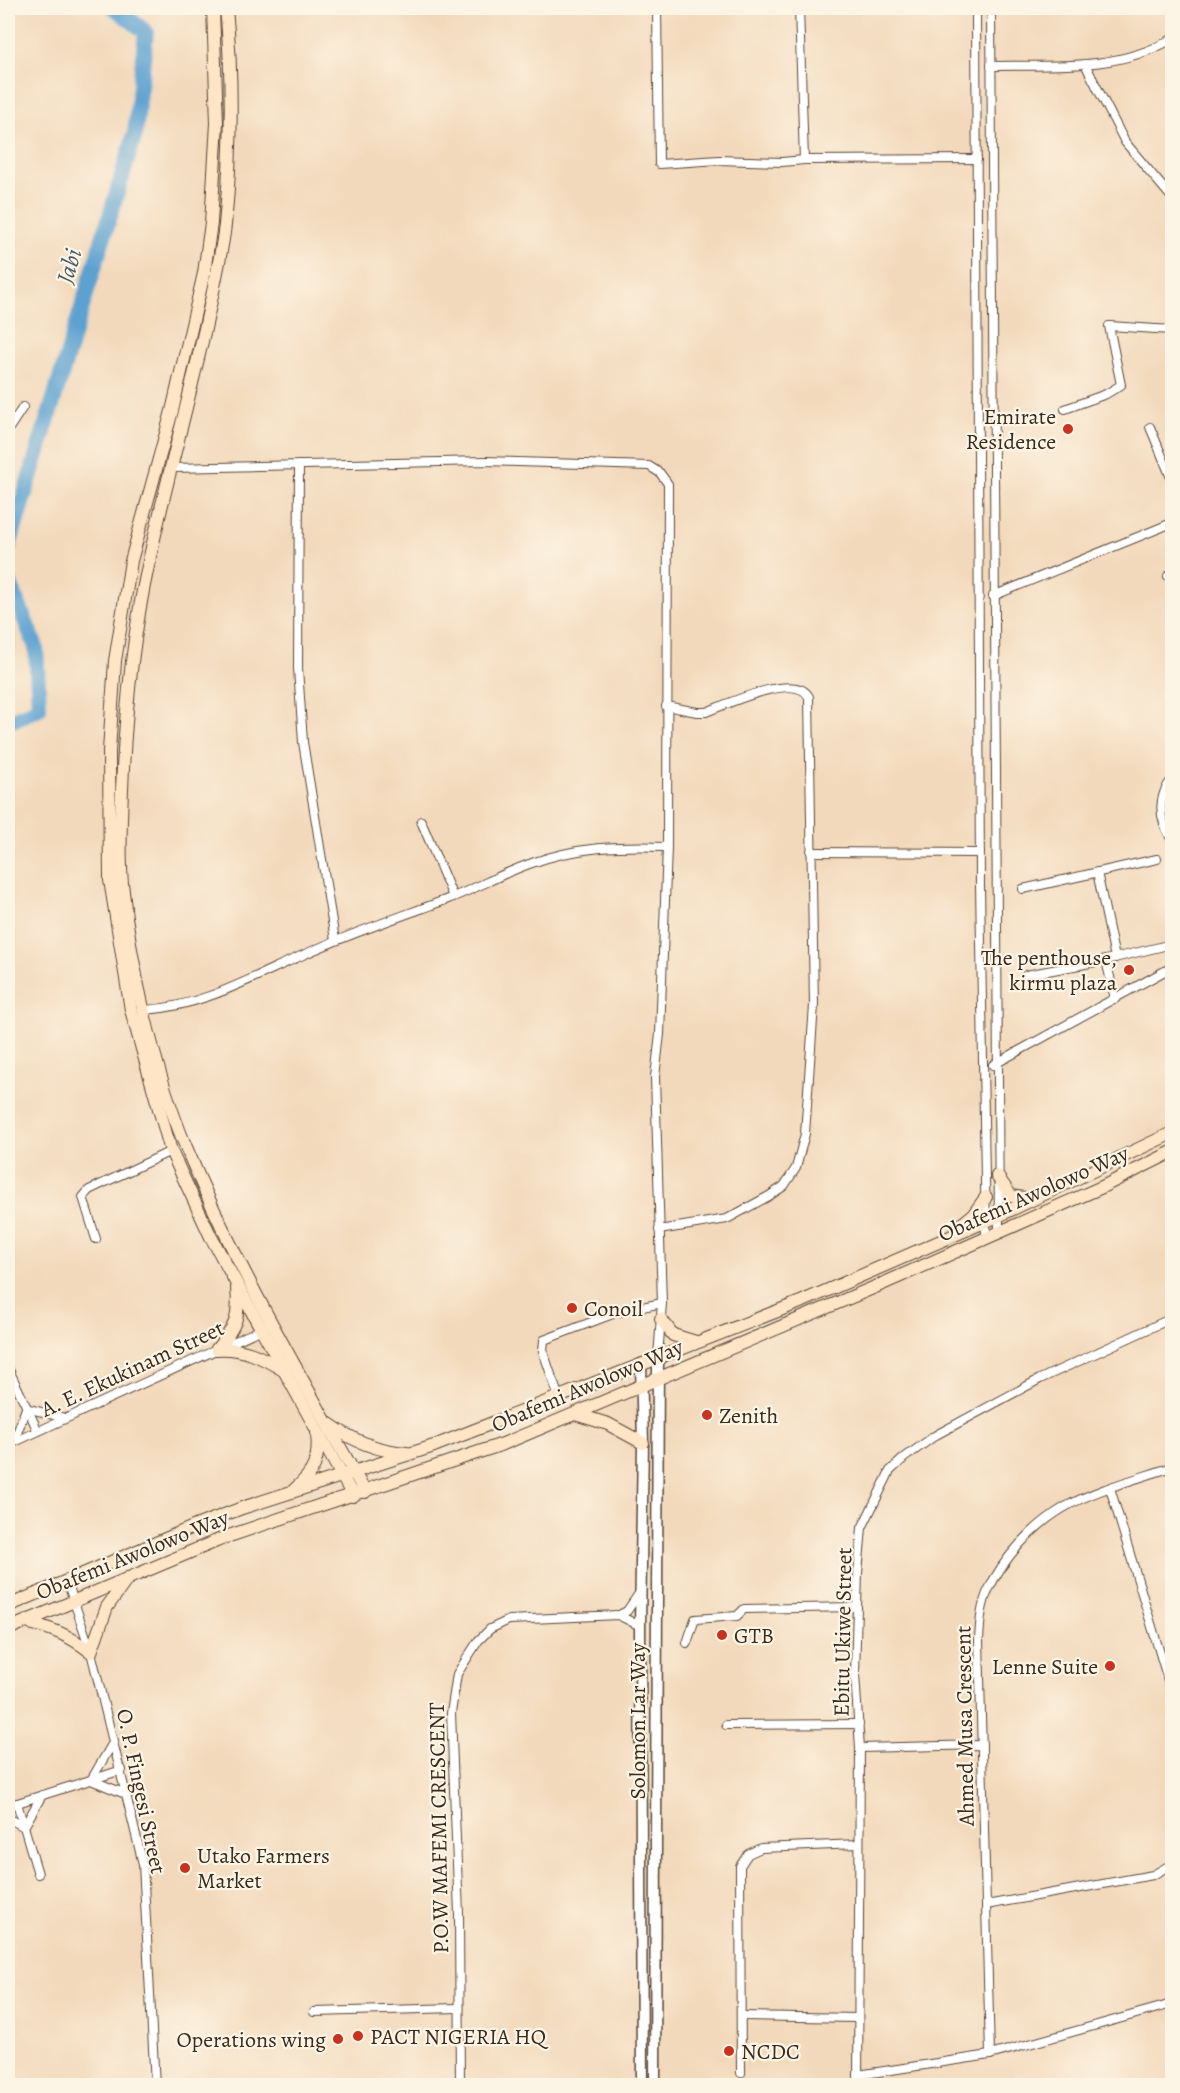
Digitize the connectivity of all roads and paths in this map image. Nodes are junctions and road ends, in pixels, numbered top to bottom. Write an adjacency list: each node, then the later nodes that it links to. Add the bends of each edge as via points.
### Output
1 (213, 8): 30 (main road, via 218,123 212,223 174,400 131,561 116,661 109,751)
2 (226, 8): 21 (main road, via 232,117 224,227)
3 (657, 8): 13 (street, via 658,164)
4 (799, 8): 13 (street)
5 (975, 8): 11 (street)
6 (991, 8): 9 (street)
7 (1173, 39): 8 (street, via 1141,54)
8 (1085, 64): 9 (street); 14 (street, via 1125,142)
9 (991, 66): 10 (street)
10 (992, 87): 11 (street); 24 (street)
11 (977, 88): 12 (street)
12 (977, 159): 13 (street); 32 (street)
13 (804, 160)
14 (1173, 198)
15 (1173, 330): 17 (street, via 1109,326 1121,384 1106,394)
16 (23, 407): 19 (street)
17 (1065, 409)
18 (1150, 427): 22 (street)
19 (8, 430)
20 (299, 465): 21 (street); 25 (street, via 485,461 654,469 668,484); 37 (street, via 298,668 303,742)
21 (173, 468): 30 (main road, via 148,566 131,660)
22 (1173, 480)
23 (1173, 523): 24 (street)
24 (993, 596): 44 (street)
25 (666, 706): 29 (street); 31 (street, via 706,712 774,688 791,686 806,691)
26 (1173, 779): 28 (street, via 1166,787 1160,808 1163,826)
27 (421, 821): 36 (street)
28 (1173, 840)
29 (667, 847): 36 (street, via 622,845 582,849 532,863); 54 (street, via 655,1077)
30 (115, 851): 43 (main road); 47 (main road, via 111,891 131,1010)
31 (811, 852): 32 (street); 54 (street, via 814,1005 805,1134 796,1168 784,1186 727,1219)
32 (980, 853): 45 (street)
33 (1157, 859): 34 (street)
34 (1097, 872): 35 (street); 39 (street)
35 (1023, 889)
36 (453, 897): 37 (street)
37 (335, 940): 43 (street, via 214,994 170,1009)
38 (1173, 944): 39 (street)
39 (1110, 959): 41 (street); 42 (street)
40 (1173, 967): 42 (street)
41 (1026, 975)
42 (1115, 999): 44 (street)
43 (145, 1010): 63 (main road, via 157,1064 185,1146)
44 (996, 1063): 45 (street); 49 (street)
45 (985, 1070): 50 (street)
46 (1173, 1133): 51 (main road, Obafemi Awolowo Way)
47 (171, 1151): 57 (street, via 89,1190 83,1197); 59 (main road)
48 (1173, 1152): 55 (main road, Obafemi Awolowo Way)
49 (997, 1176): 51 (main road, via 1011,1196); 52 (street)
50 (986, 1197): 53 (street); 58 (main road, via 973,1215)
51 (1037, 1198): 52 (main road, Obafemi Awolowo Way)
52 (998, 1216): 53 (main road, Obafemi Awolowo Way); 55 (street)
53 (985, 1221): 56 (street); 58 (main road, Obafemi Awolowo Way)
54 (659, 1230): 60 (street)
55 (999, 1233): 56 (main road, Obafemi Awolowo Way)
56 (986, 1238): 70 (main road, Obafemi Awolowo Way)
57 (96, 1239)
58 (935, 1243): 64 (main road, Obafemi Awolowo Way)
59 (236, 1282): 63 (main road); 65 (main road, via 238,1314 233,1329)
60 (662, 1303): 62 (street); 72 (street, via 618,1312 544,1340 543,1351)
61 (1173, 1318): 91 (street, Ebitu Ukiwe Street, via 1040,1379 936,1435 904,1458 890,1471 862,1528)
62 (661, 1319): 64 (main road, via 673,1335); 66 (street)
63 (267, 1327): 65 (street, A. E. Ekukinam Street); 69 (main road); 76 (main road)
64 (697, 1342): 66 (main road, Obafemi Awolowo Way)
65 (217, 1349): 69 (main road, via 248,1351); 75 (street, A. E. Ekukinam Street)
66 (658, 1357): 67 (main road, Obafemi Awolowo Way); 70 (street, Solomon Lar Way)
67 (641, 1364): 71 (street, Solomon Lar Way); 72 (main road, Obafemi Awolowo Way)
68 (8, 1368): 73 (street)
69 (285, 1371): 76 (main road)
70 (659, 1377): 71 (main road, Obafemi Awolowo Way); 127 (street, Solomon Lar Way)
71 (643, 1385): 74 (main road, Obafemi Awolowo Way); 79 (street, Solomon Lar Way)
72 (559, 1398): 80 (main road, Obafemi Awolowo Way)
73 (26, 1407): 75 (street); 77 (street); 78 (street)
74 (575, 1414): 79 (main road, via 608,1424); 85 (main road, Obafemi Awolowo Way, via 464,1459)
75 (66, 1418): 77 (street, A. E. Ekukinam Street)
76 (320, 1424): 80 (main road, via 373,1448); 82 (main road); 84 (main road, via 315,1466)
77 (38, 1431): 78 (street, A. E. Ekukinam Street)
78 (11, 1443)
79 (643, 1443): 88 (street, Solomon Lar Way)
80 (414, 1453): 82 (main road, Obafemi Awolowo Way)
81 (1173, 1467): 83 (street, Ahmed Musa Crescent)
82 (349, 1475): 84 (main road, Obafemi Awolowo Way); 85 (main road)
83 (1110, 1488): 98 (street); 102 (street, Ahmed Musa Crescent, via 1065,1507 1038,1527 999,1570 987,1592 979,1640)
84 (291, 1492): 87 (main road, Obafemi Awolowo Way, via 176,1533)
85 (359, 1494): 86 (main road, Obafemi Awolowo Way, via 226,1537)
86 (128, 1578): 89 (main road, Obafemi Awolowo Way); 97 (main road, via 107,1607)
87 (67, 1581): 89 (street, O. P. Fingesi Street); 90 (main road, Obafemi Awolowo Way)
88 (641, 1591): 92 (street, via 627,1611); 94 (street, Solomon Lar Way)
89 (75, 1601): 93 (main road, Obafemi Awolowo Way); 97 (street, O. P. Fingesi Street)
90 (8, 1606)
91 (857, 1607): 96 (street, via 744,1609 736,1616 695,1619); 99 (street, Ebitu Ukiwe Street, via 855,1674)
92 (618, 1615): 94 (street, P.O.W MAFEMI CRESCENT); 117 (street, P.O.W MAFEMI CRESCENT, via 509,1620 490,1629 478,1641 457,1674 451,1713 459,1914)
93 (25, 1622): 95 (main road, Obafemi Awolowo Way); 97 (main road, via 70,1636)
94 (640, 1626): 126 (street, Solomon Lar Way)
95 (8, 1629)
96 (687, 1643)
97 (91, 1652): 101 (street, O. P. Fingesi Street)
98 (1173, 1693)
99 (859, 1724): 100 (street); 103 (street, Ebitu Ukiwe Street)
100 (726, 1725)
101 (114, 1741): 104 (street, O. P. Fingesi Street); 105 (street)
102 (982, 1745): 103 (street); 115 (street, Ahmed Musa Crescent)
103 (860, 1748): 112 (street, Ebitu Ukiwe Street)
104 (122, 1770): 105 (street); 107 (street, O. P. Fingesi Street)
105 (91, 1780): 106 (street); 107 (street)
106 (42, 1795): 108 (street); 111 (street)
107 (128, 1795): 124 (street, O. P. Fingesi Street, via 143,1864)
108 (17, 1803): 109 (street); 111 (street)
109 (8, 1806)
110 (8, 1818): 111 (street)
111 (24, 1827): 114 (street)
112 (859, 1844): 119 (street, via 761,1848 748,1854 740,1866); 120 (street, Ebitu Ukiwe Street)
113 (1173, 1864): 115 (street, via 1153,1875)
114 (38, 1874)
115 (986, 1905): 121 (street, Ahmed Musa Crescent)
116 (1173, 2004): 121 (street)
117 (458, 2008): 118 (street); 125 (street, P.O.W MAFEMI CRESCENT)
118 (314, 2012)
119 (741, 2016): 120 (street); 122 (street)
120 (858, 2018): 123 (street, Ebitu Ukiwe Street)
121 (990, 2055): 123 (street)
122 (741, 2073)
123 (858, 2075): 128 (street, Ebitu Ukiwe Street)
124 (155, 2085)
125 (460, 2085)
126 (642, 2085)
127 (655, 2085)
128 (858, 2085)

